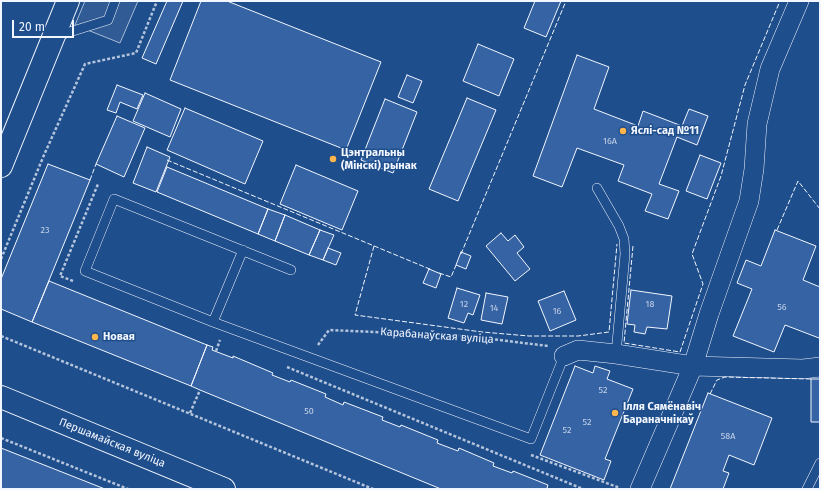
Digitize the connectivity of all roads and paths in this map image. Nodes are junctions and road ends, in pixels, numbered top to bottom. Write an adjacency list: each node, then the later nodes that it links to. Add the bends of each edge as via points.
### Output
1 (68, 1): 5 (main road)
2 (115, 1): 5 (lane, via 108,20)
3 (157, 1): 9 (path, via 136,53 84,64)
4 (799, 1): 19 (street, via 770,69 757,124 749,201 708,314)
5 (54, 37): 6 (main road)
6 (1, 166)
7 (597, 188): 16 (lane, via 624,239 626,254)
8 (243, 250): 10 (lane); 11 (lane); 11 (lane, via 114,199 85,271)
9 (1, 259)
10 (291, 270)
11 (213, 322): 17 (lane)
12 (1, 336): 23 (path)
13 (227, 343): 14 (path, via 220,340)
14 (216, 351)
15 (571, 353): 16 (street); 17 (path, Карабанаўская вуліца, via 467,336 329,330); 25 (lane)
16 (616, 354): 19 (street)
17 (309, 357): 25 (lane)
18 (281, 365): 30 (path)
19 (693, 366): 20 (street, via 803,369); 32 (street)
20 (820, 367)
21 (200, 390): 23 (path)
22 (1, 397): 28 (main road, Першамайская вуліца)
23 (190, 413): 29 (path)
24 (1, 438): 27 (path)
25 (531, 439): 31 (path, via 525,452)
26 (820, 463): 33 (lane)
27 (128, 489)
28 (224, 489)
29 (373, 489)
30 (583, 489)
31 (622, 489)
32 (640, 489)
33 (807, 489)

